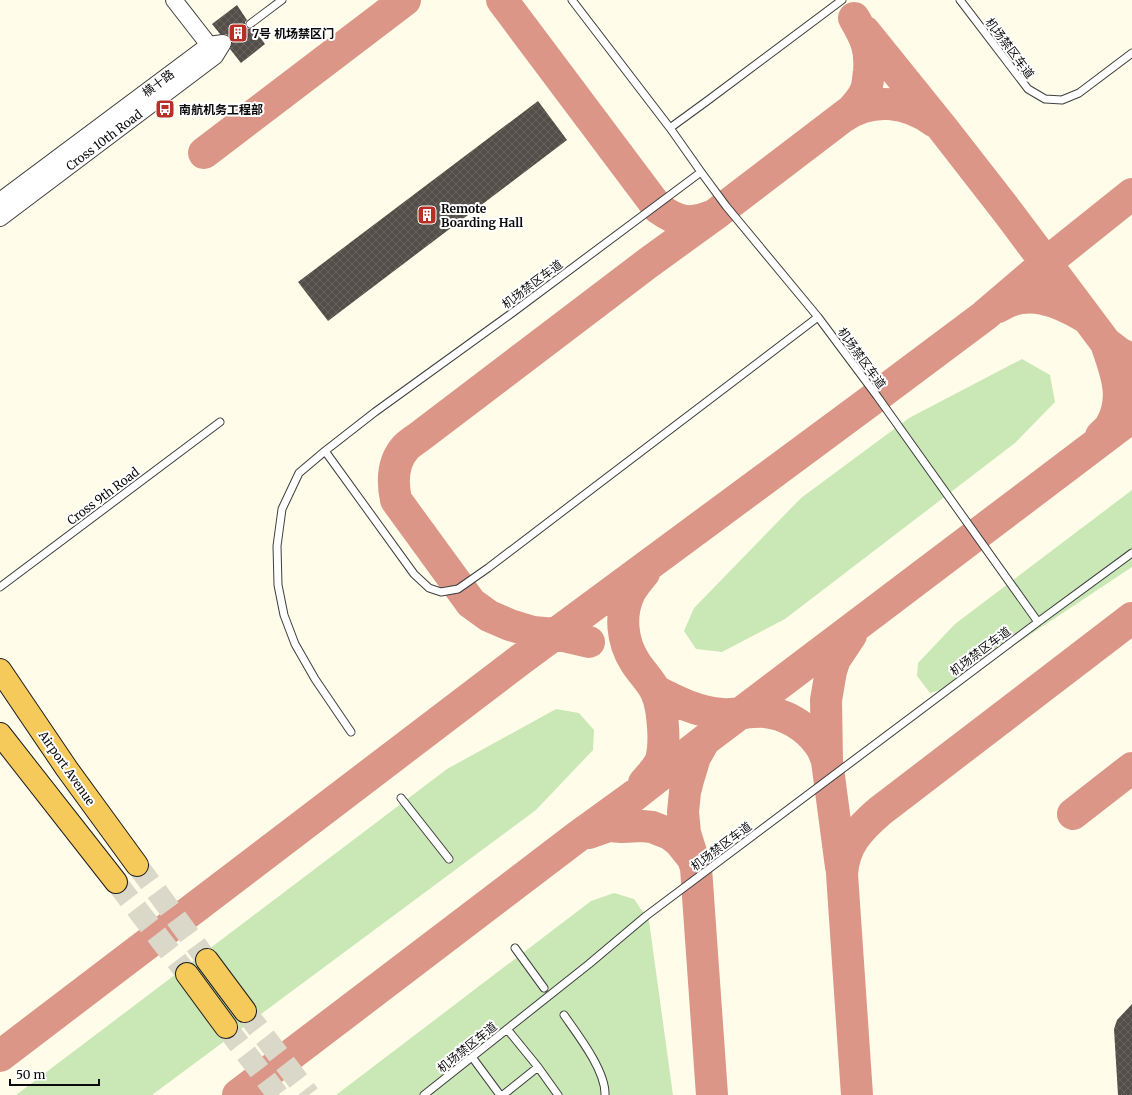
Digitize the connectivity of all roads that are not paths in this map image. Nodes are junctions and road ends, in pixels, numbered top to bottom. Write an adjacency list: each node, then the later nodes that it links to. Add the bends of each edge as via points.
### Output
1 (174, 0): 7 (street)
2 (282, 0): 6 (lane)
3 (572, 0): 9 (lane, 机场禁区车道)
4 (842, 0): 9 (lane)
5 (960, 0): 8 (lane, 机场禁区车道, via 1028,89 1045,99 1062,100 1079,93)
6 (250, 24)
7 (218, 47): 11 (street, 横十路); 12 (street, Cross 10th Road)
8 (1132, 53)
9 (670, 128): 10 (lane, 机场禁区车道)
10 (701, 172): 13 (lane, 机场禁区车道); 15 (lane, 机场禁区车道)
11 (0, 201)
12 (0, 218)
13 (818, 317): 15 (lane, via 458,589 441,592 429,588 414,574); 18 (lane, 机场禁区车道)
14 (220, 422): 17 (lane, Cross 9th Road)
15 (324, 451): 20 (lane, 机场禁区车道, via 299,473 282,509 277,546 278,585 284,615 295,644)
16 (1132, 553): 18 (lane, 机场禁区车道)
17 (0, 587)
18 (1038, 622): 33 (lane, 机场禁区车道, via 646,916)
19 (0, 670): 24 (highway, Airport Avenue, via 67,769)
20 (351, 732)
21 (0, 734): 25 (highway)
22 (401, 798): 23 (lane)
23 (449, 859)
24 (137, 865)
25 (116, 882)
26 (515, 948): 29 (lane)
27 (207, 960): 30 (highway)
28 (187, 974): 32 (highway)
29 (544, 988)
30 (245, 1011)
31 (564, 1015): 39 (lane, via 592,1055 605,1087)
32 (226, 1027)
33 (507, 1029): 34 (lane, 机场禁区车道); 35 (lane)
34 (472, 1057): 36 (lane, 机场禁区车道); 37 (lane)
35 (538, 1067): 37 (lane); 38 (lane)
36 (424, 1095)
37 (502, 1095)
38 (558, 1095)
39 (605, 1095)

